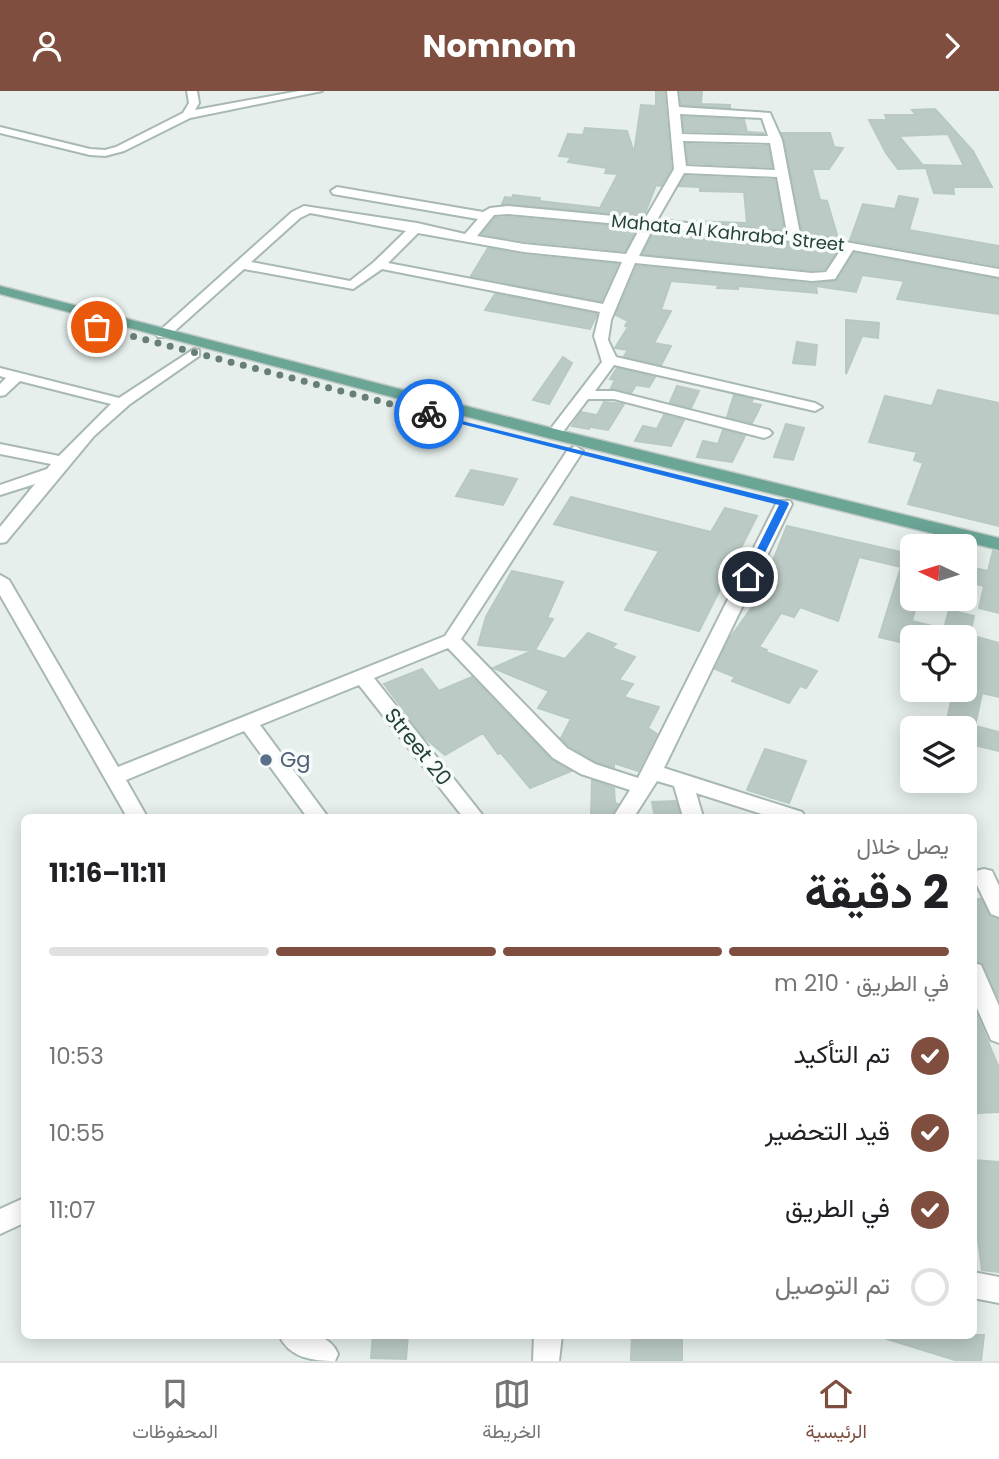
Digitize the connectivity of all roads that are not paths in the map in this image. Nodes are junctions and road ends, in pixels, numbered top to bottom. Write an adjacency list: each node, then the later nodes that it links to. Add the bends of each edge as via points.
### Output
1 (192, 91): 5 (street, via 194,103)
2 (317, 91): 5 (street)
3 (672, 91): 4 (street)
4 (672, 110): 7 (street); 8 (street, via 766,115)
5 (187, 115): 6 (street, via 106,153)
6 (0, 130)
7 (675, 137): 8 (street); 9 (street)
8 (776, 140): 10 (street)
9 (680, 169): 10 (street); 13 (street)
10 (783, 174): 15 (street)
11 (337, 191): 12 (street, Mahata Al Kahraba' Street)
12 (484, 216): 13 (street, Mahata Al Kahraba' Street, via 498,210); 16 (street)
13 (650, 224): 15 (street, Mahata Al Kahraba' Street); 18 (street)
14 (417, 227): 16 (street); 19 (street, via 308,209); 20 (street)
15 (794, 237): 17 (street, Mahata Al Kahraba' Street)
16 (468, 238): 18 (street)
17 (850, 245): 18 (street, via 830,276 824,277); 21 (street, Mahata Al Kahraba' Street)
18 (632, 259): 24 (street)
19 (240, 264): 20 (street, via 347,285 356,284); 25 (street)
20 (379, 265): 24 (street)
21 (999, 273)
22 (0, 291): 25 (main road)
23 (0, 302): 26 (main road)
24 (608, 309): 27 (street, via 601,340)
25 (163, 334): 30 (main road)
26 (194, 353): 30 (main road); 33 (street)
27 (610, 360): 32 (street); 34 (street)
28 (0, 372): 29 (street)
29 (17, 376): 31 (street); 33 (street)
30 (332, 382): 36 (main road); 38 (main road)
31 (0, 392)
32 (582, 395): 35 (street, via 614,395); 36 (street)
33 (123, 403): 39 (street)
34 (816, 407)
35 (764, 433)
36 (554, 434): 44 (main road)
37 (0, 449): 39 (street)
38 (575, 451): 41 (main road); 48 (street)
39 (56, 467): 40 (street); 43 (street)
40 (0, 490)
41 (784, 504): 42 (main road); 53 (street)
42 (903, 534)
43 (0, 538)
44 (999, 544)
45 (977, 552): 46 (main road)
46 (999, 558)
47 (0, 580): 51 (street)
48 (451, 640): 49 (street); 53 (street, via 566,758)
49 (362, 676): 50 (street); 57 (street, Street 20)
50 (248, 722): 51 (street); 56 (street)
51 (113, 777): 55 (street)
52 (683, 782): 53 (street); 54 (street); 59 (street)
53 (643, 793): 58 (street)
54 (742, 809): 60 (street)
55 (135, 814)
56 (316, 814)
57 (472, 814)
58 (626, 814)
59 (693, 814)
60 (775, 814)
61 (985, 877): 62 (street)
62 (999, 908)
63 (977, 981): 64 (street)
64 (999, 1033)
65 (21, 1212): 66 (street)
66 (0, 1222)
67 (977, 1286): 68 (street)
68 (999, 1290)
69 (300, 1339): 70 (street)
70 (324, 1354)

